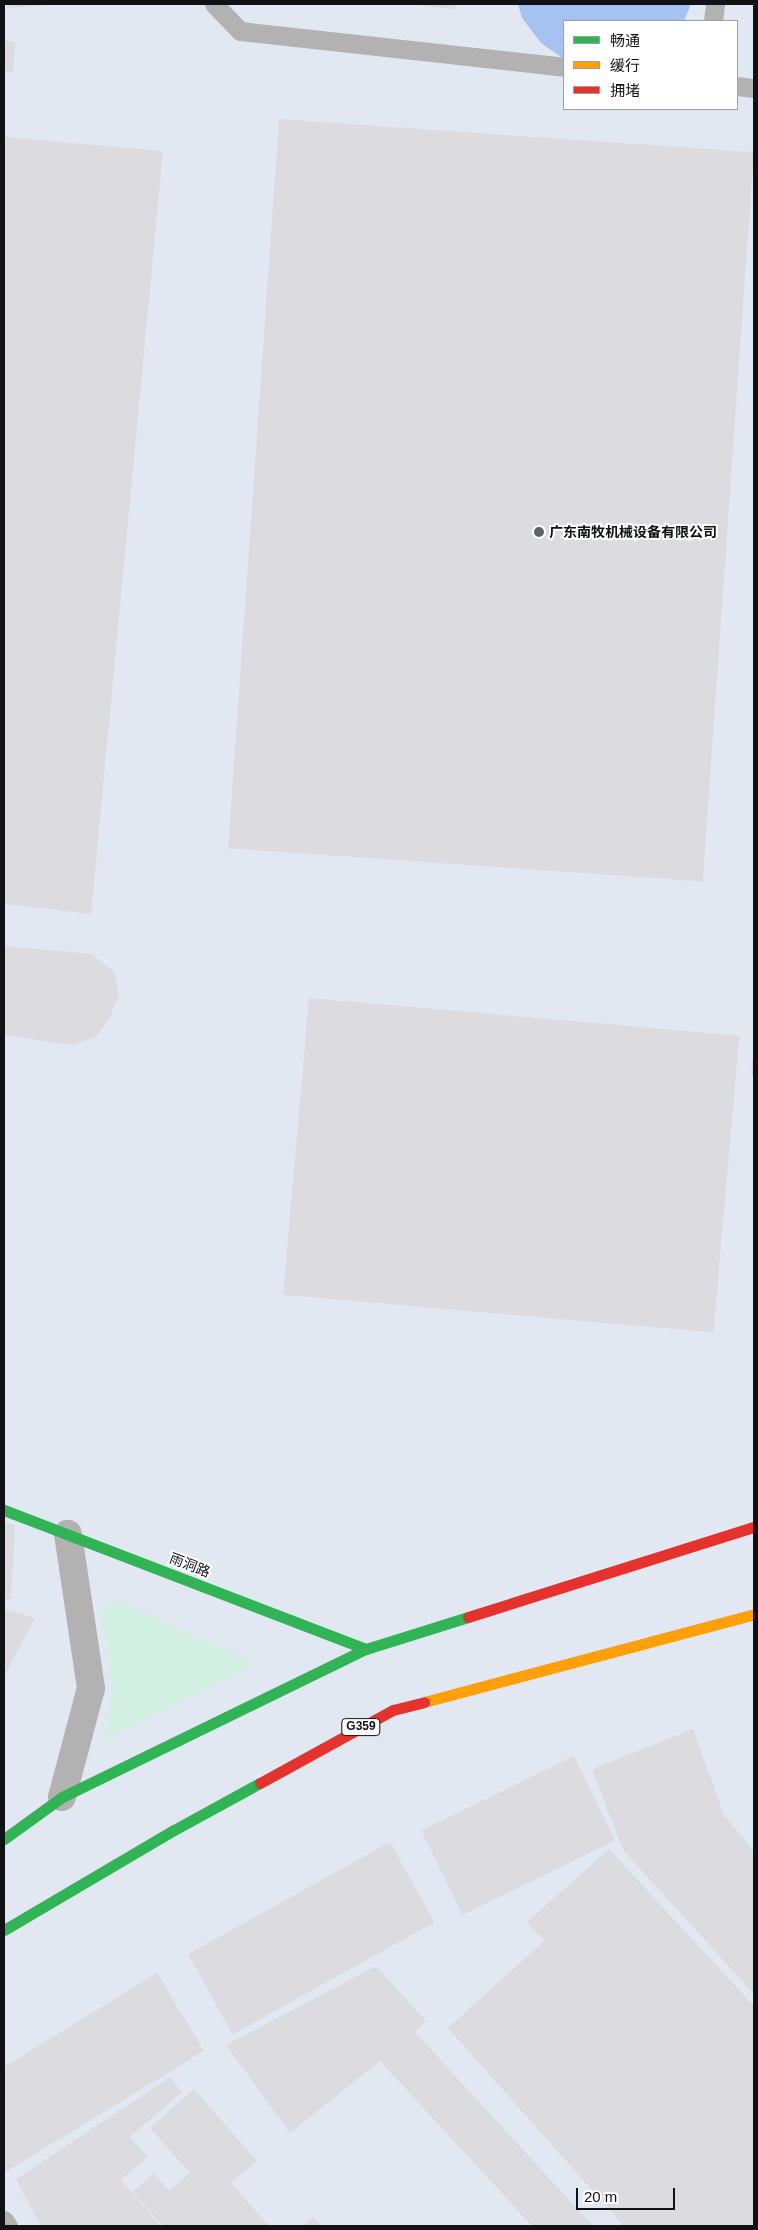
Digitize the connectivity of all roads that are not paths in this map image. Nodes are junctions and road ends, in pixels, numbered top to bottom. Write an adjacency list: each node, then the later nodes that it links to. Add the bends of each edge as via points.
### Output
1 (214, 4): 4 (lane, via 240,31)
2 (715, 4): 3 (lane)
3 (713, 20)
4 (563, 67)
5 (738, 86): 6 (lane)
6 (754, 88)
7 (4, 1510): 9 (main road, 雨洞路)
8 (754, 1527): 11 (main road)
9 (68, 1534): 11 (main road, 雨洞路); 12 (street, via 91,1688)
10 (754, 1614): 14 (main road, G359, via 393,1710 174,1830)
11 (366, 1649): 12 (main road)
12 (62, 1797): 13 (main road)
13 (4, 1839)
14 (4, 1930)
15 (4, 2220): 16 (lane)
16 (8, 2226)

